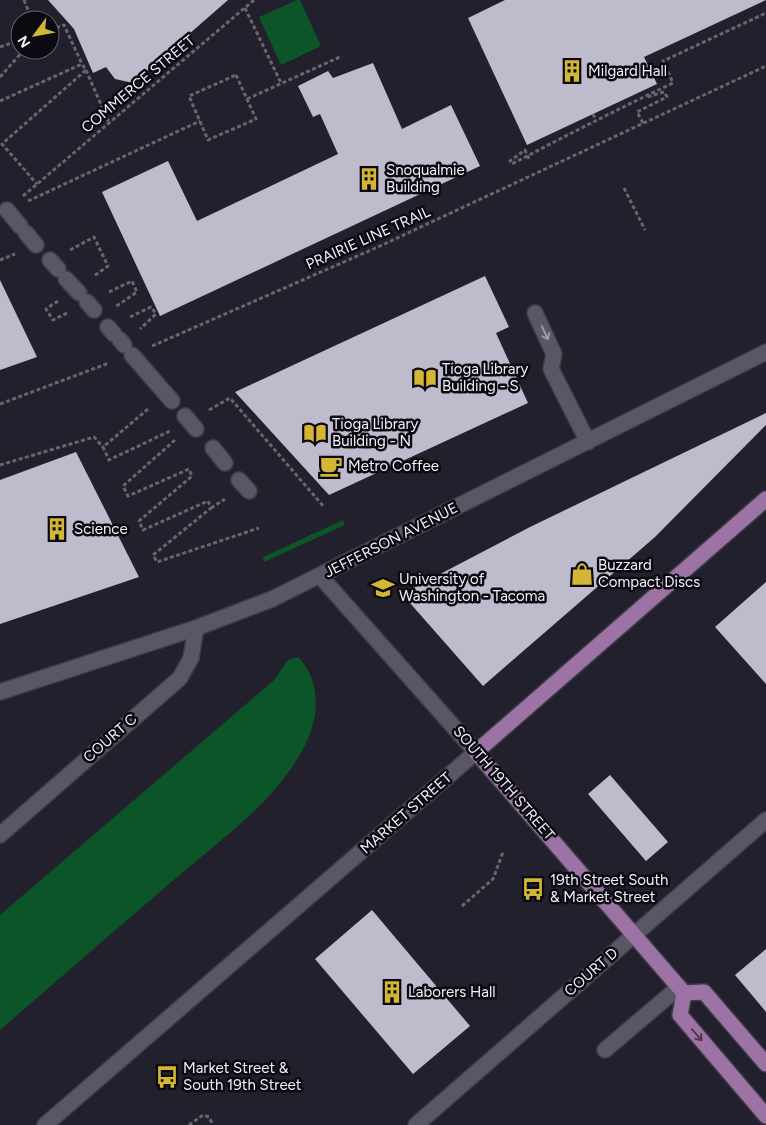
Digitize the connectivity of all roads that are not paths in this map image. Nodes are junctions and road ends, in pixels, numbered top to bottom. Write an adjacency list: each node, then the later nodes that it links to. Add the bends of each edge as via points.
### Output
1 (7, 210): 2 (street)
2 (36, 245)
3 (58, 269): 6 (street)
4 (535, 313): 9 (street, one-way to 9, via 554,354 552,369)
5 (766, 352): 9 (street, JEFFERSON AVENUE)
6 (169, 397)
7 (185, 416): 8 (street)
8 (196, 429)
9 (588, 442): 13 (street, JEFFERSON AVENUE)
10 (212, 448): 11 (street)
11 (225, 463)
12 (766, 499): 16 (main road, MARKET STREET)
13 (320, 576): 14 (street, JEFFERSON AVENUE, via 272,599); 16 (street, SOUTH 19TH STREET)
14 (196, 628): 15 (street, JEFFERSON AVENUE); 18 (street, COURT C, via 192,658 180,678)
15 (0, 692)
16 (476, 752): 19 (main road, SOUTH 19TH STREET); 24 (street, MARKET STREET)
17 (766, 820): 19 (street, COURT D)
18 (0, 835)
19 (634, 934): 20 (main road, SOUTH 19TH STREET); 25 (street, COURT D)
20 (682, 990): 21 (street); 22 (main road, via 704,992); 23 (main road, one-way to 23, via 680,1015)
21 (605, 1050)
22 (766, 1064)
23 (766, 1116)
24 (45, 1125)
25 (416, 1125)

